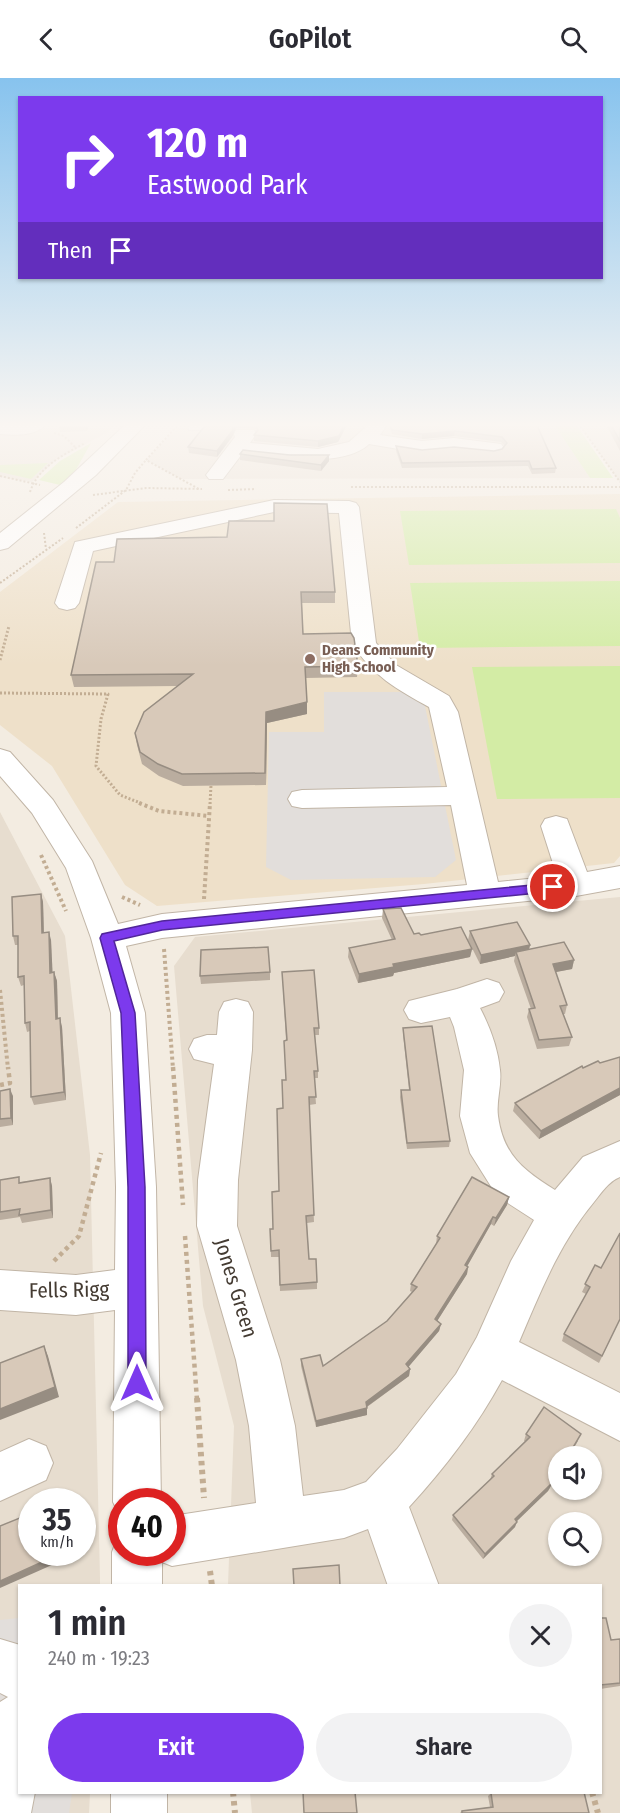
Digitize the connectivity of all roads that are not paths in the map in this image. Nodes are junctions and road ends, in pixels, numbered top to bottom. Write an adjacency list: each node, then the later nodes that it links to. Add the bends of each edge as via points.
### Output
1 (52, 504): 2 (street)
2 (0, 543)
3 (68, 603): 5 (street, via 83,547 274,506 349,507 364,643 381,668 440,702 446,712)
4 (0, 758): 11 (street, via 43,807 81,868)
5 (464, 796): 6 (street); 10 (street)
6 (302, 799)
7 (556, 826): 9 (street)
8 (620, 877): 9 (street)
9 (576, 885): 10 (street)
10 (485, 894): 11 (street, via 204,921)
11 (107, 938): 16 (street, via 128,1013)
12 (421, 1010): 15 (street, via 474,997 472,1027 482,1070 479,1116 489,1153 511,1184)
13 (226, 1037): 22 (street, Jones Green, via 217,1227 258,1360 272,1426)
14 (620, 1158): 15 (street, via 597,1169)
15 (559, 1214): 18 (street, via 526,1275)
16 (137, 1287): 17 (street, Fells Rigg, via 76,1295); 20 (street)
17 (11, 1291)
18 (493, 1352): 19 (street); 21 (street, via 465,1400)
19 (620, 1419)
20 (137, 1488)
21 (382, 1500): 22 (street, via 344,1514); 26 (street)
22 (282, 1524): 23 (street)
23 (190, 1539)
24 (137, 1566): 25 (street)
25 (137, 1584)
26 (413, 1584)
27 (0, 1665): 28 (street)
28 (18, 1674)
29 (18, 1730): 31 (street)
30 (139, 1794): 32 (street)
31 (3, 1813)
32 (139, 1813)

